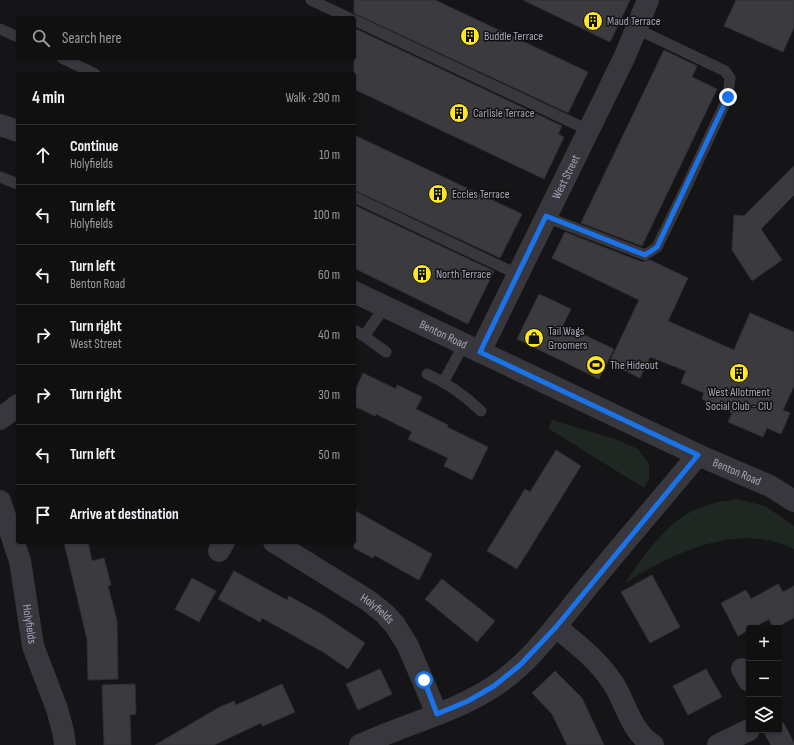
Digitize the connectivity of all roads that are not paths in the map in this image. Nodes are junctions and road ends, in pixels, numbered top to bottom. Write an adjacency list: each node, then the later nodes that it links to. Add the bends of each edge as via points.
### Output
1 (311, 0): 3 (lane)
2 (648, 0): 6 (street, West Street)
3 (345, 16)
4 (356, 21): 12 (lane)
5 (0, 29): 7 (lane)
6 (637, 29): 12 (street, West Street); 16 (lane, via 725,71 730,78 728,97 683,194 657,247 645,255)
7 (16, 36)
8 (66, 60): 9 (lane)
9 (91, 72)
10 (0, 125): 11 (street)
11 (16, 130)
12 (588, 130): 16 (street, West Street)
13 (0, 177): 14 (lane)
14 (16, 183)
15 (356, 198): 17 (lane)
16 (546, 216): 17 (street, West Street)
17 (519, 275): 22 (street, West Street)
18 (356, 293): 19 (street, Benton Road)
19 (385, 307): 21 (lane); 22 (street, Benton Road)
20 (356, 331): 21 (lane)
21 (364, 336): 23 (lane)
22 (472, 348): 25 (lane); 29 (street, Benton Road)
23 (386, 352)
24 (427, 374): 25 (lane)
25 (444, 381): 27 (lane)
26 (16, 407): 28 (street)
27 (481, 411)
28 (0, 419)
29 (698, 455): 31 (street, Benton Road, via 770,486); 33 (street)
30 (0, 501): 38 (street, Holyfields, via 20,561 33,646 57,709)
31 (794, 501)
32 (277, 544): 34 (street, Holyfields, via 369,601 390,619 408,646)
33 (556, 627): 34 (street, via 520,665 494,686); 40 (street, via 600,665 614,684 639,732)
34 (437, 714): 37 (street)
35 (746, 731): 41 (street)
36 (777, 733): 42 (street)
37 (394, 738): 39 (street)
38 (65, 745)
39 (360, 745)
40 (653, 745)
41 (718, 745)
42 (783, 745)

